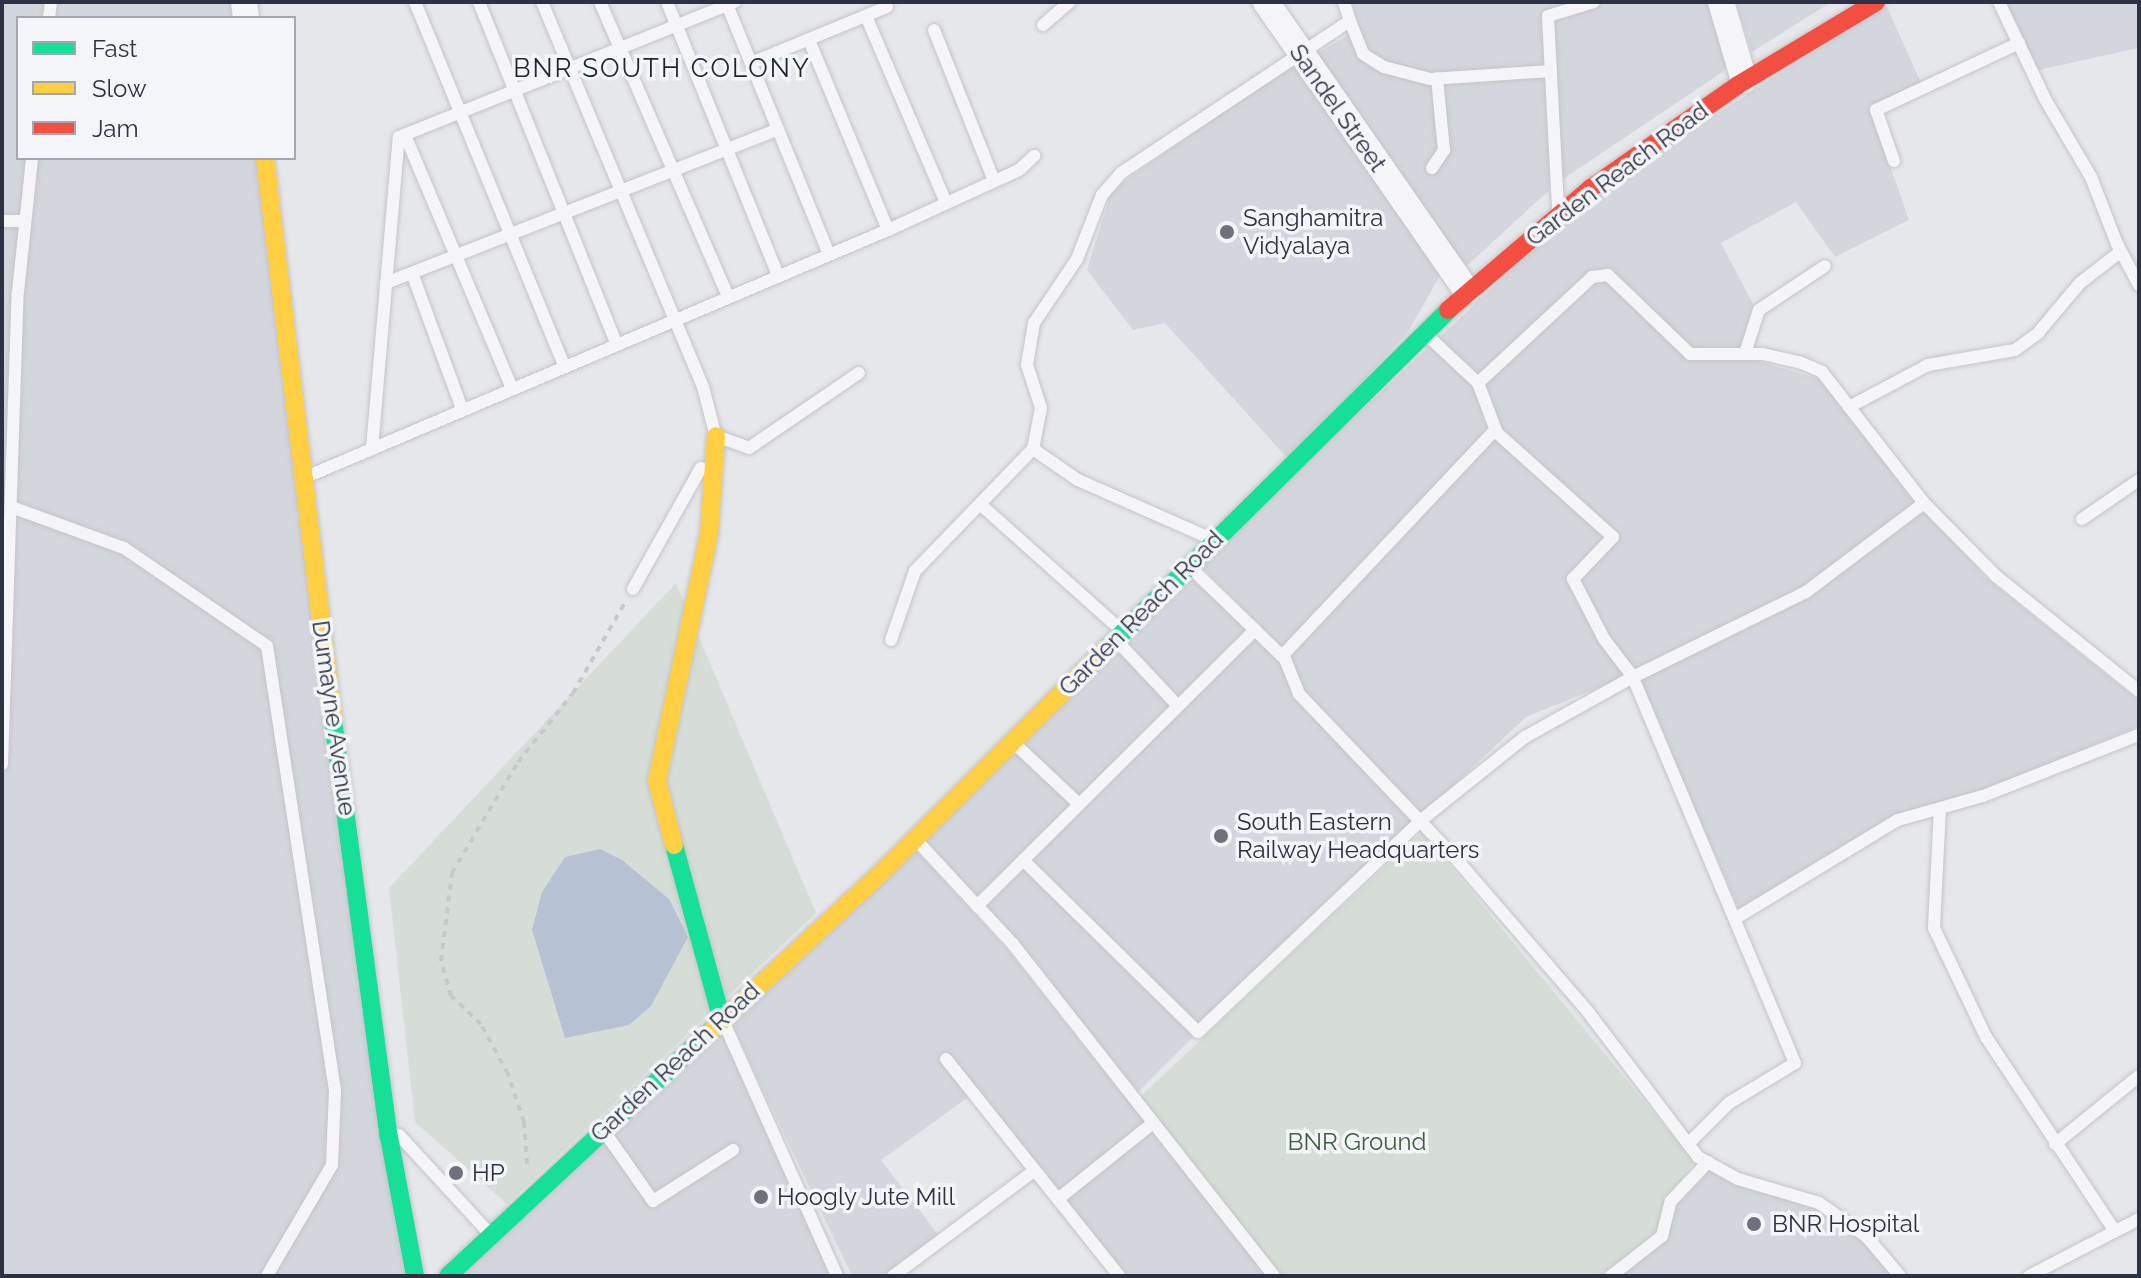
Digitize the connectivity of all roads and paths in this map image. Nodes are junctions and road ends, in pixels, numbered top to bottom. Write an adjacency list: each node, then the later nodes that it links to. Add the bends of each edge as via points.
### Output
1 (415, 2): 30 (lane)
2 (479, 2): 29 (lane)
3 (542, 2): 26 (lane)
4 (600, 2): 22 (lane)
5 (667, 2): 18 (lane)
6 (1069, 2): 17 (lane)
7 (1266, 2): 23 (street, Sandel Street)
8 (1344, 2): 16 (lane)
9 (1594, 2): 25 (lane, via 1548,16)
10 (1721, 2): 28 (street)
11 (1876, 2): 28 (street, Garden Reach Road)
12 (1999, 2): 21 (lane)
13 (730, 3): 18 (lane); 24 (lane)
14 (887, 7): 15 (lane)
15 (866, 16): 20 (lane); 42 (lane)
16 (1350, 21): 23 (lane); 27 (lane, via 1363,54 1384,67)
17 (1043, 25)
18 (678, 27): 22 (lane); 33 (lane)
19 (934, 30): 40 (lane)
20 (809, 40): 24 (lane); 47 (lane)
21 (2019, 43): 37 (lane, via 1876,110); 52 (lane, via 2091,177)
22 (620, 51): 26 (lane); 39 (lane)
23 (1298, 51): 59 (street, Sandel Street); 75 (lane, via 1121,173 1102,195 1077,259 1034,323 1027,365 1041,408)
24 (751, 63): 31 (lane)
25 (1551, 71): 27 (lane); 44 (lane)
26 (571, 72): 29 (lane); 41 (lane)
27 (1437, 78): 38 (lane, via 1444,150)
28 (1744, 80): 44 (street, Garden Reach Road)
29 (517, 92): 30 (lane); 43 (lane)
30 (459, 113): 32 (lane); 48 (lane)
31 (778, 129): 33 (lane); 49 (lane)
32 (405, 135): 50 (lane); 56 (lane, via 399,137)
33 (727, 149): 39 (lane); 55 (lane)
34 (1034, 156): 40 (lane)
35 (32, 160): 46 (lane)
36 (265, 160): 76 (street, Dumayne Avenue)
37 (1894, 161)
38 (1432, 168)
39 (672, 170): 41 (lane); 61 (lane)
40 (994, 181): 42 (lane)
41 (621, 191): 43 (lane); 62 (lane)
42 (946, 203): 47 (lane)
43 (564, 213): 48 (lane); 64 (lane)
44 (1558, 215): 59 (street, Garden Reach Road)
45 (2, 221): 46 (lane)
46 (24, 221): 60 (lane)
47 (888, 230): 49 (lane)
48 (510, 234): 50 (lane); 66 (lane)
49 (829, 254): 55 (lane)
50 (456, 256): 54 (lane); 69 (lane)
51 (2139, 256): 52 (lane)
52 (2124, 257): 57 (lane); 70 (lane, via 2080,283 2038,333 2015,350 1928,365)
53 (1825, 266): 65 (lane, via 1759,310)
54 (412, 273): 56 (lane); 71 (lane)
55 (778, 275): 61 (lane)
56 (386, 283): 74 (lane)
57 (2139, 285)
58 (2, 291): 60 (lane)
59 (1467, 291): 63 (street, Garden Reach Road)
60 (18, 292): 80 (lane)
61 (728, 296): 62 (lane)
62 (675, 318): 64 (lane); 73 (lane)
63 (1425, 333): 68 (lane); 82 (street, Garden Reach Road)
64 (616, 343): 66 (lane)
65 (1745, 353): 68 (lane, via 1690,354 1608,275 1592,277); 70 (lane, via 1799,362 1822,372)
66 (564, 365): 69 (lane)
67 (859, 373): 73 (lane, via 749,448)
68 (1478, 383): 72 (lane)
69 (512, 388): 71 (lane)
70 (1849, 407): 78 (lane)
71 (462, 409): 74 (lane)
72 (1495, 430): 88 (lane); 89 (lane, via 1613,537 1573,579 1604,639)
73 (716, 436): 84 (lane); 103 (street, via 709,534 657,781)
74 (372, 449): 76 (lane)
75 (1033, 449): 79 (lane); 82 (lane, via 1078,480)
76 (301, 479): 107 (street, Dumayne Avenue)
77 (2139, 480): 81 (lane)
78 (1924, 503): 89 (lane, via 1806,592); 90 (lane, via 1996,576)
79 (980, 504): 86 (lane); 87 (lane, via 915,571)
80 (14, 508): 91 (lane); 119 (lane, via 124,548 267,646 335,1090 332,1165)
81 (2082, 519)
82 (1214, 540): 83 (street, Garden Reach Road)
83 (1188, 565): 85 (lane); 86 (street, Garden Reach Road)
84 (633, 589): 114 (path, via 573,693 518,762 452,873 441,961 451,996 481,1024 508,1074 524,1122)
85 (1255, 630): 88 (lane); 92 (lane)
86 (1119, 635): 92 (lane); 94 (street, Garden Reach Road)
87 (891, 640)
88 (1282, 656): 98 (lane, via 1299,694)
89 (1633, 677): 98 (lane, via 1525,737); 102 (lane)
90 (2139, 691)
91 (4, 698): 95 (lane)
92 (1177, 705): 96 (lane)
93 (2139, 735): 97 (lane)
94 (1012, 741): 96 (lane); 99 (street, Garden Reach Road)
95 (2, 764)
96 (1079, 804): 100 (lane)
97 (1940, 808): 102 (lane, via 1898,820); 110 (lane, via 1934,928 1986,1037)
98 (1420, 821): 100 (lane, via 1198,1032); 109 (lane, via 1588,1012)
99 (915, 839): 101 (lane); 103 (street, Garden Reach Road)
100 (1023, 860): 101 (lane)
101 (977, 906): 106 (lane)
102 (1736, 918): 109 (lane, via 1795,1063 1729,1103)
103 (721, 1017): 108 (street, Garden Reach Road); 122 (lane)
104 (946, 1059): 113 (lane)
105 (2139, 1076): 110 (lane)
106 (1153, 1123): 115 (lane); 125 (lane)
107 (388, 1124): 118 (lane); 120 (street, Dumayne Avenue)
108 (603, 1130): 111 (lane, via 653,1201); 114 (street, Garden Reach Road)
109 (1688, 1144): 112 (lane)
110 (2055, 1144): 117 (lane)
111 (733, 1150)
112 (1708, 1162): 126 (lane, via 1671,1201 1662,1236); 127 (lane, via 1738,1179 1819,1203 1866,1236)
113 (1035, 1170): 115 (lane); 123 (lane)
114 (534, 1194): 118 (street, Garden Reach Road)
115 (1058, 1199): 124 (lane)
116 (2139, 1219): 117 (lane)
117 (2115, 1231): 128 (lane)
118 (490, 1234): 121 (street, Garden Reach Road)
119 (267, 1276)
120 (415, 1276)
121 (448, 1276)
122 (837, 1276)
123 (893, 1276)
124 (1119, 1276)
125 (1274, 1276)
126 (1611, 1276)
127 (1900, 1276)
128 (2029, 1276)

